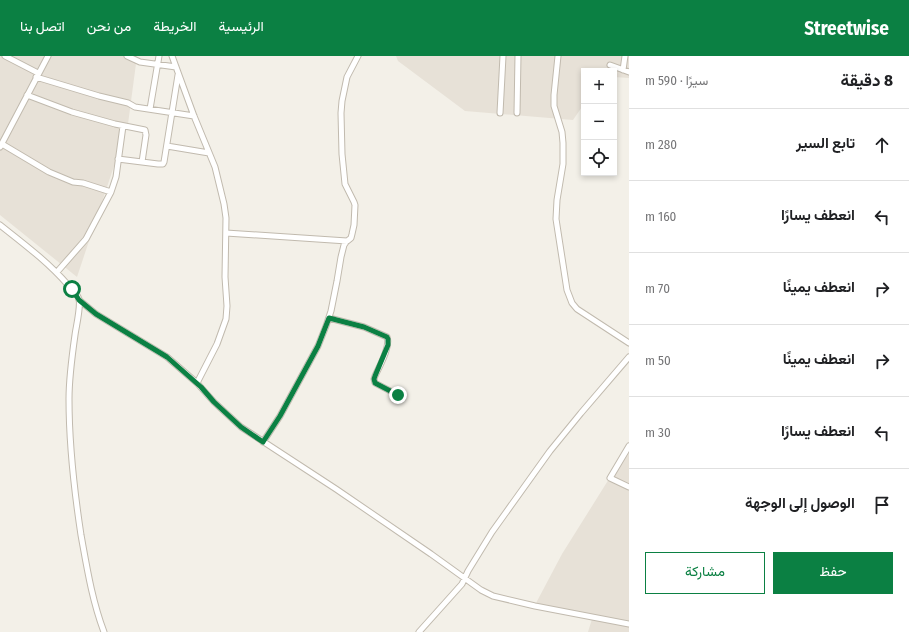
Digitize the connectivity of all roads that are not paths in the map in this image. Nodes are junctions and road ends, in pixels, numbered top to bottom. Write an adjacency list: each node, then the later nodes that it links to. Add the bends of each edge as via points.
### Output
1 (5, 56): 17 (street)
2 (48, 56): 17 (street)
3 (127, 56): 11 (street, via 140,62)
4 (159, 56): 11 (street)
5 (172, 56): 13 (street)
6 (358, 56): 33 (street, via 347,77 341,113 344,184 355,205 354,226 351,238)
7 (503, 56): 22 (street)
8 (518, 56): 21 (street)
9 (558, 56): 37 (street, via 554,106 562,132 563,164 556,219 567,290 577,309)
10 (625, 56): 14 (street)
11 (157, 65): 13 (street); 19 (street)
12 (610, 65): 14 (street)
13 (176, 67): 16 (street)
14 (622, 70): 15 (street)
15 (629, 72)
16 (179, 74): 20 (street); 23 (street)
17 (37, 75): 18 (street); 19 (street, via 135,107)
18 (27, 95): 24 (street, via 72,112); 25 (street)
19 (150, 109): 20 (street)
20 (172, 112): 23 (street); 26 (street)
21 (517, 113)
22 (500, 114)
23 (194, 116): 27 (street)
24 (123, 126): 28 (street); 29 (street, via 146,132)
25 (1, 146): 30 (street, via 49,172 73,182)
26 (167, 146): 27 (street); 29 (street, via 163,164)
27 (209, 153): 32 (street, via 224,204)
28 (118, 159): 29 (street); 30 (street)
29 (142, 162)
30 (111, 192): 34 (street, via 86,239)
31 (0, 225): 34 (street)
32 (226, 233): 33 (street); 39 (street, via 226,319 217,344)
33 (347, 240): 36 (street, via 341,257)
34 (57, 272): 35 (street)
35 (79, 300): 39 (street, via 96,314 167,357); 46 (street, via 71,366 70,443 87,571)
36 (329, 318): 40 (street, via 364,327 387,337 388,345 374,381); 41 (street, via 318,346)
37 (629, 343)
38 (629, 357): 44 (street, via 550,451 492,532)
39 (196, 383): 41 (street, via 229,417)
40 (398, 395)
41 (263, 442): 44 (street)
42 (629, 446): 43 (street, via 610,478)
43 (629, 488)
44 (465, 578): 45 (street, via 493,596); 47 (street)
45 (629, 624)
46 (104, 632)
47 (420, 632)

